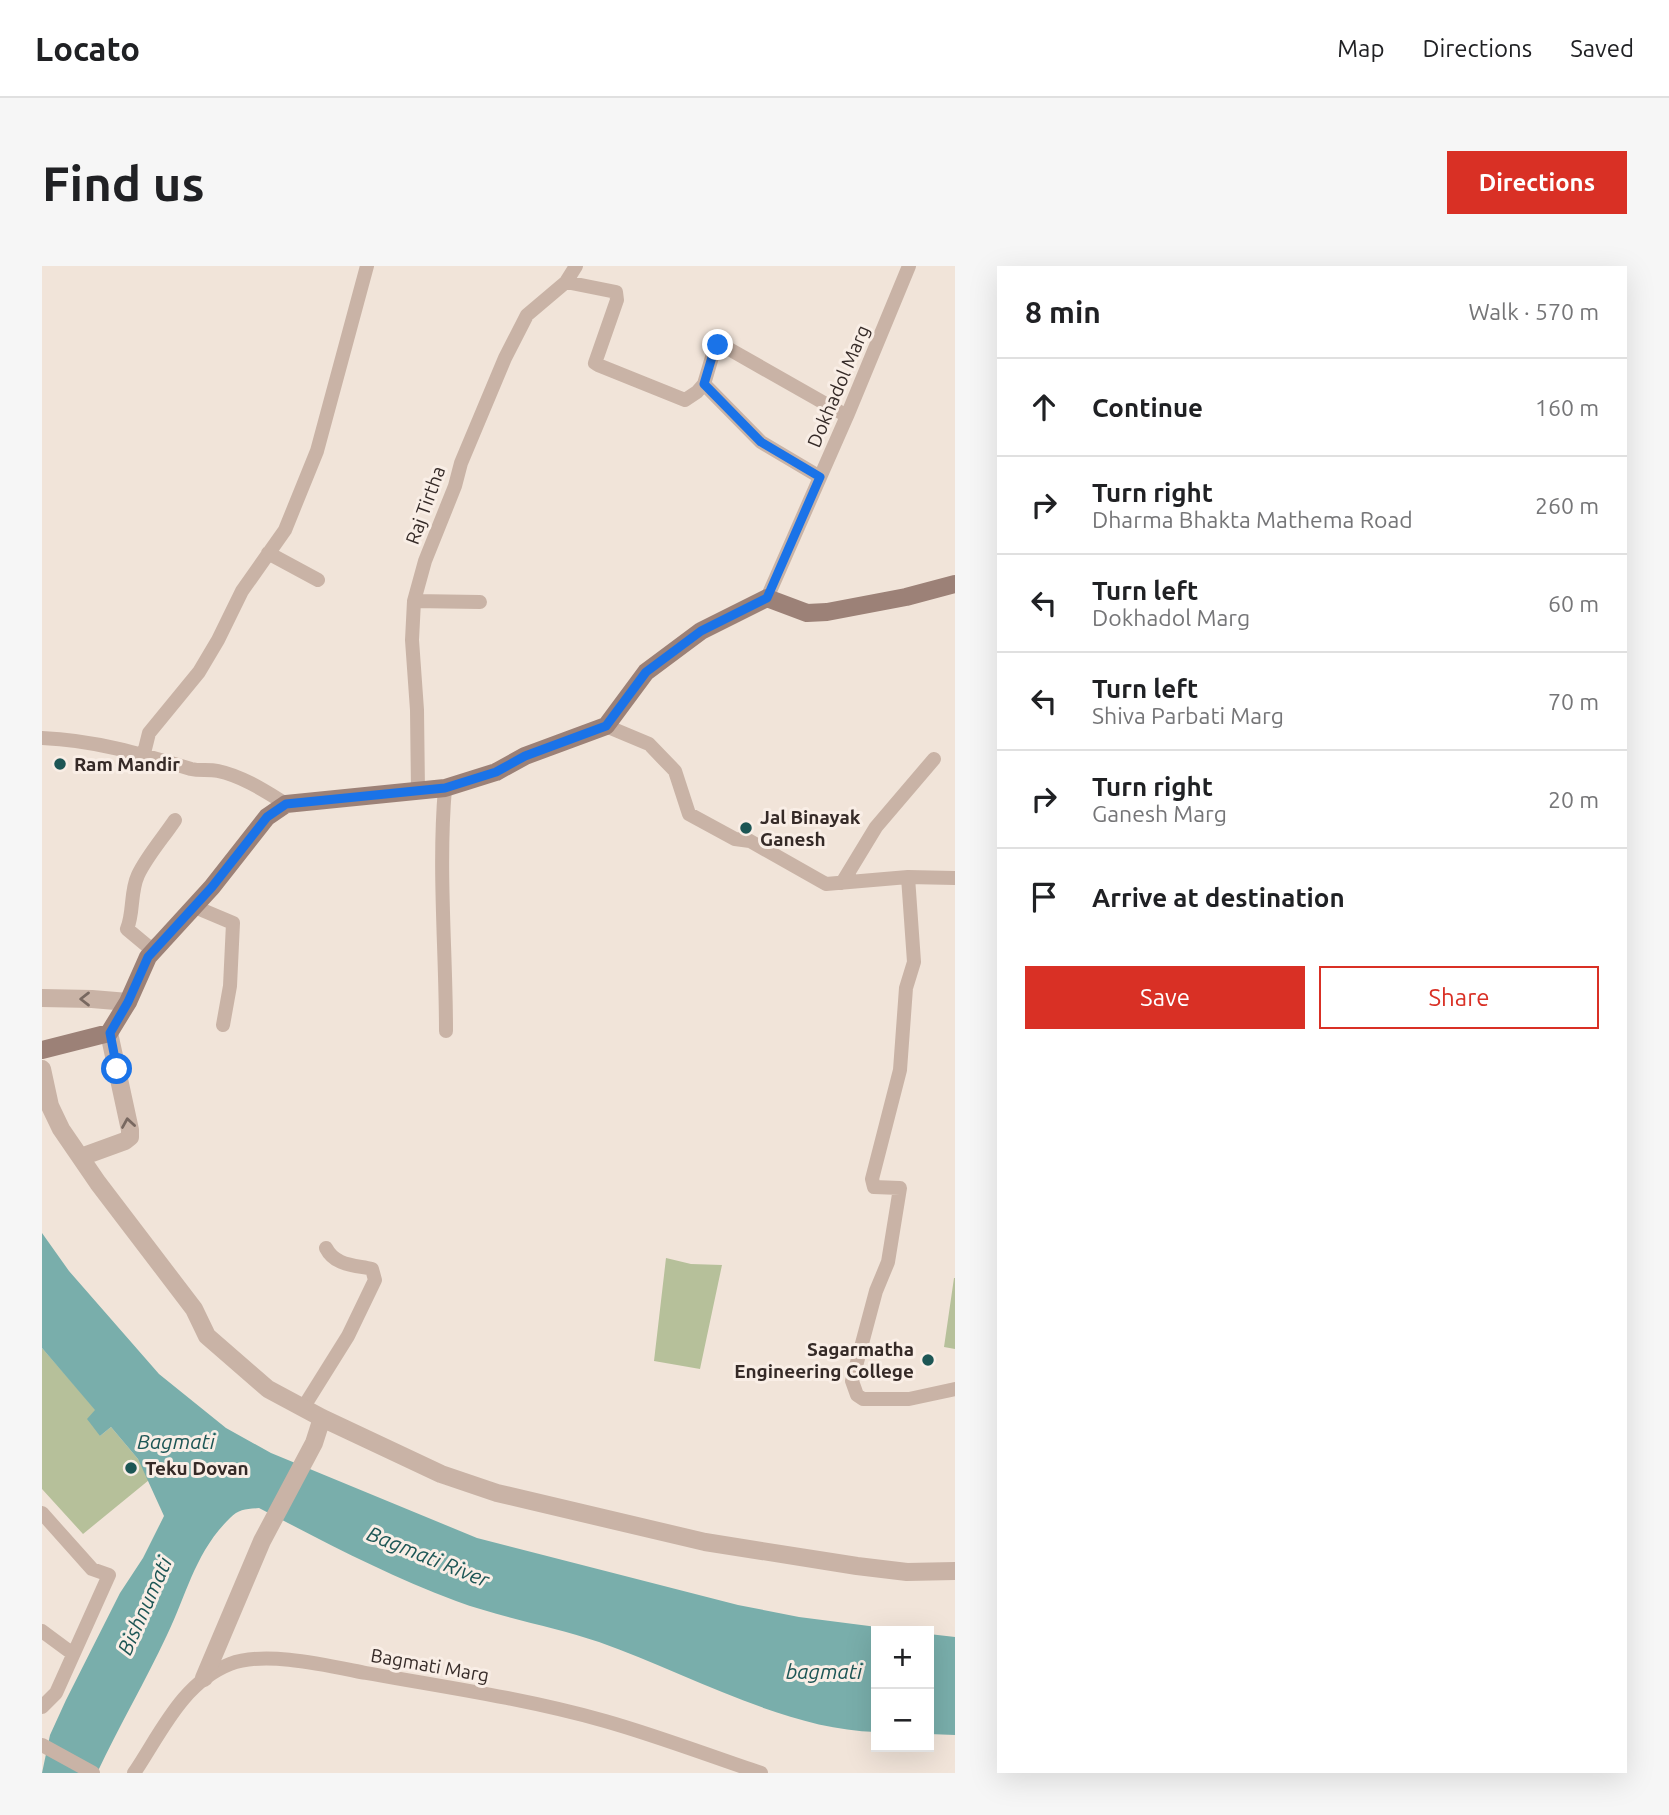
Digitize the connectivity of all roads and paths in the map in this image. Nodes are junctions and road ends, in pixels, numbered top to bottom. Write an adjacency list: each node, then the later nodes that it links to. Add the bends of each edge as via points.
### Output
1 (367, 266): 8 (street, via 317,451 285,530)
2 (576, 266): 4 (street, Raj Tirtha)
3 (909, 266): 6 (street, Dokhadol Marg)
4 (566, 282): 5 (street, via 616,292 595,362 598,365 685,400); 12 (street, Raj Tirtha, via 527,315 505,358 461,463)
5 (704, 384): 6 (street, via 715,347 722,345); 7 (street, via 761,442)
6 (847, 416): 7 (street, Dokhadol Marg)
7 (820, 477): 11 (street, Dokhadol Marg)
8 (268, 553): 9 (street); 16 (street, via 242,591 199,673 149,733)
9 (318, 580)
10 (955, 584): 11 (main road, via 827,612 807,612)
11 (767, 598): 14 (main road, via 701,631 646,672)
12 (414, 601): 13 (street); 19 (street, Raj Tirtha)
13 (480, 603)
14 (606, 726): 18 (main road); 24 (street, via 649,744 675,771 689,814 735,839 750,841 826,884)
15 (42, 738): 16 (street, via 76,739)
16 (144, 753): 20 (street, via 195,770 218,771)
17 (934, 760): 24 (street, via 876,827)
18 (445, 788): 19 (main road); 30 (street, via 441,870)
19 (418, 791): 20 (main road)
20 (286, 804): 25 (main road, via 267,817)
21 (175, 820): 26 (street, via 137,877 127,929 151,949)
22 (908, 877): 23 (street); 24 (street); 36 (street, via 914,962 905,988 900,1070 872,1179 874,1187 900,1188 888,1262 852,1381 863,1399 909,1399)
23 (955, 878)
24 (842, 883)
25 (195, 907): 26 (main road); 29 (street, via 233,923)
26 (162, 940): 28 (main road, via 148,957)
27 (42, 999): 28 (street, one-way to 27)
28 (128, 1002): 31 (main road)
29 (223, 1025)
30 (446, 1031)
31 (110, 1033): 32 (main road); 34 (street, one-way to 31, via 130,1138)
32 (42, 1050)
33 (42, 1069): 34 (street, via 61,1129)
34 (81, 1157): 37 (street, via 194,1309 207,1336 268,1389)
35 (326, 1248): 37 (street, via 339,1262 372,1269 375,1280 348,1336)
36 (955, 1389)
37 (303, 1408): 38 (street)
38 (322, 1418): 40 (street, via 441,1474 497,1493 705,1542 907,1572); 43 (street, via 314,1443 262,1541)
39 (42, 1513): 42 (street, via 92,1569 109,1575)
40 (955, 1571)
41 (42, 1632): 42 (street)
42 (73, 1654): 44 (street, via 56,1693)
43 (204, 1678): 47 (street, Bagmati Marg, via 180,1702); 48 (street, Bagmati Marg, via 232,1663 268,1658 311,1662 466,1689 606,1721)
44 (42, 1707)
45 (42, 1745): 46 (street)
46 (93, 1773)
47 (134, 1773)
48 (761, 1773)

